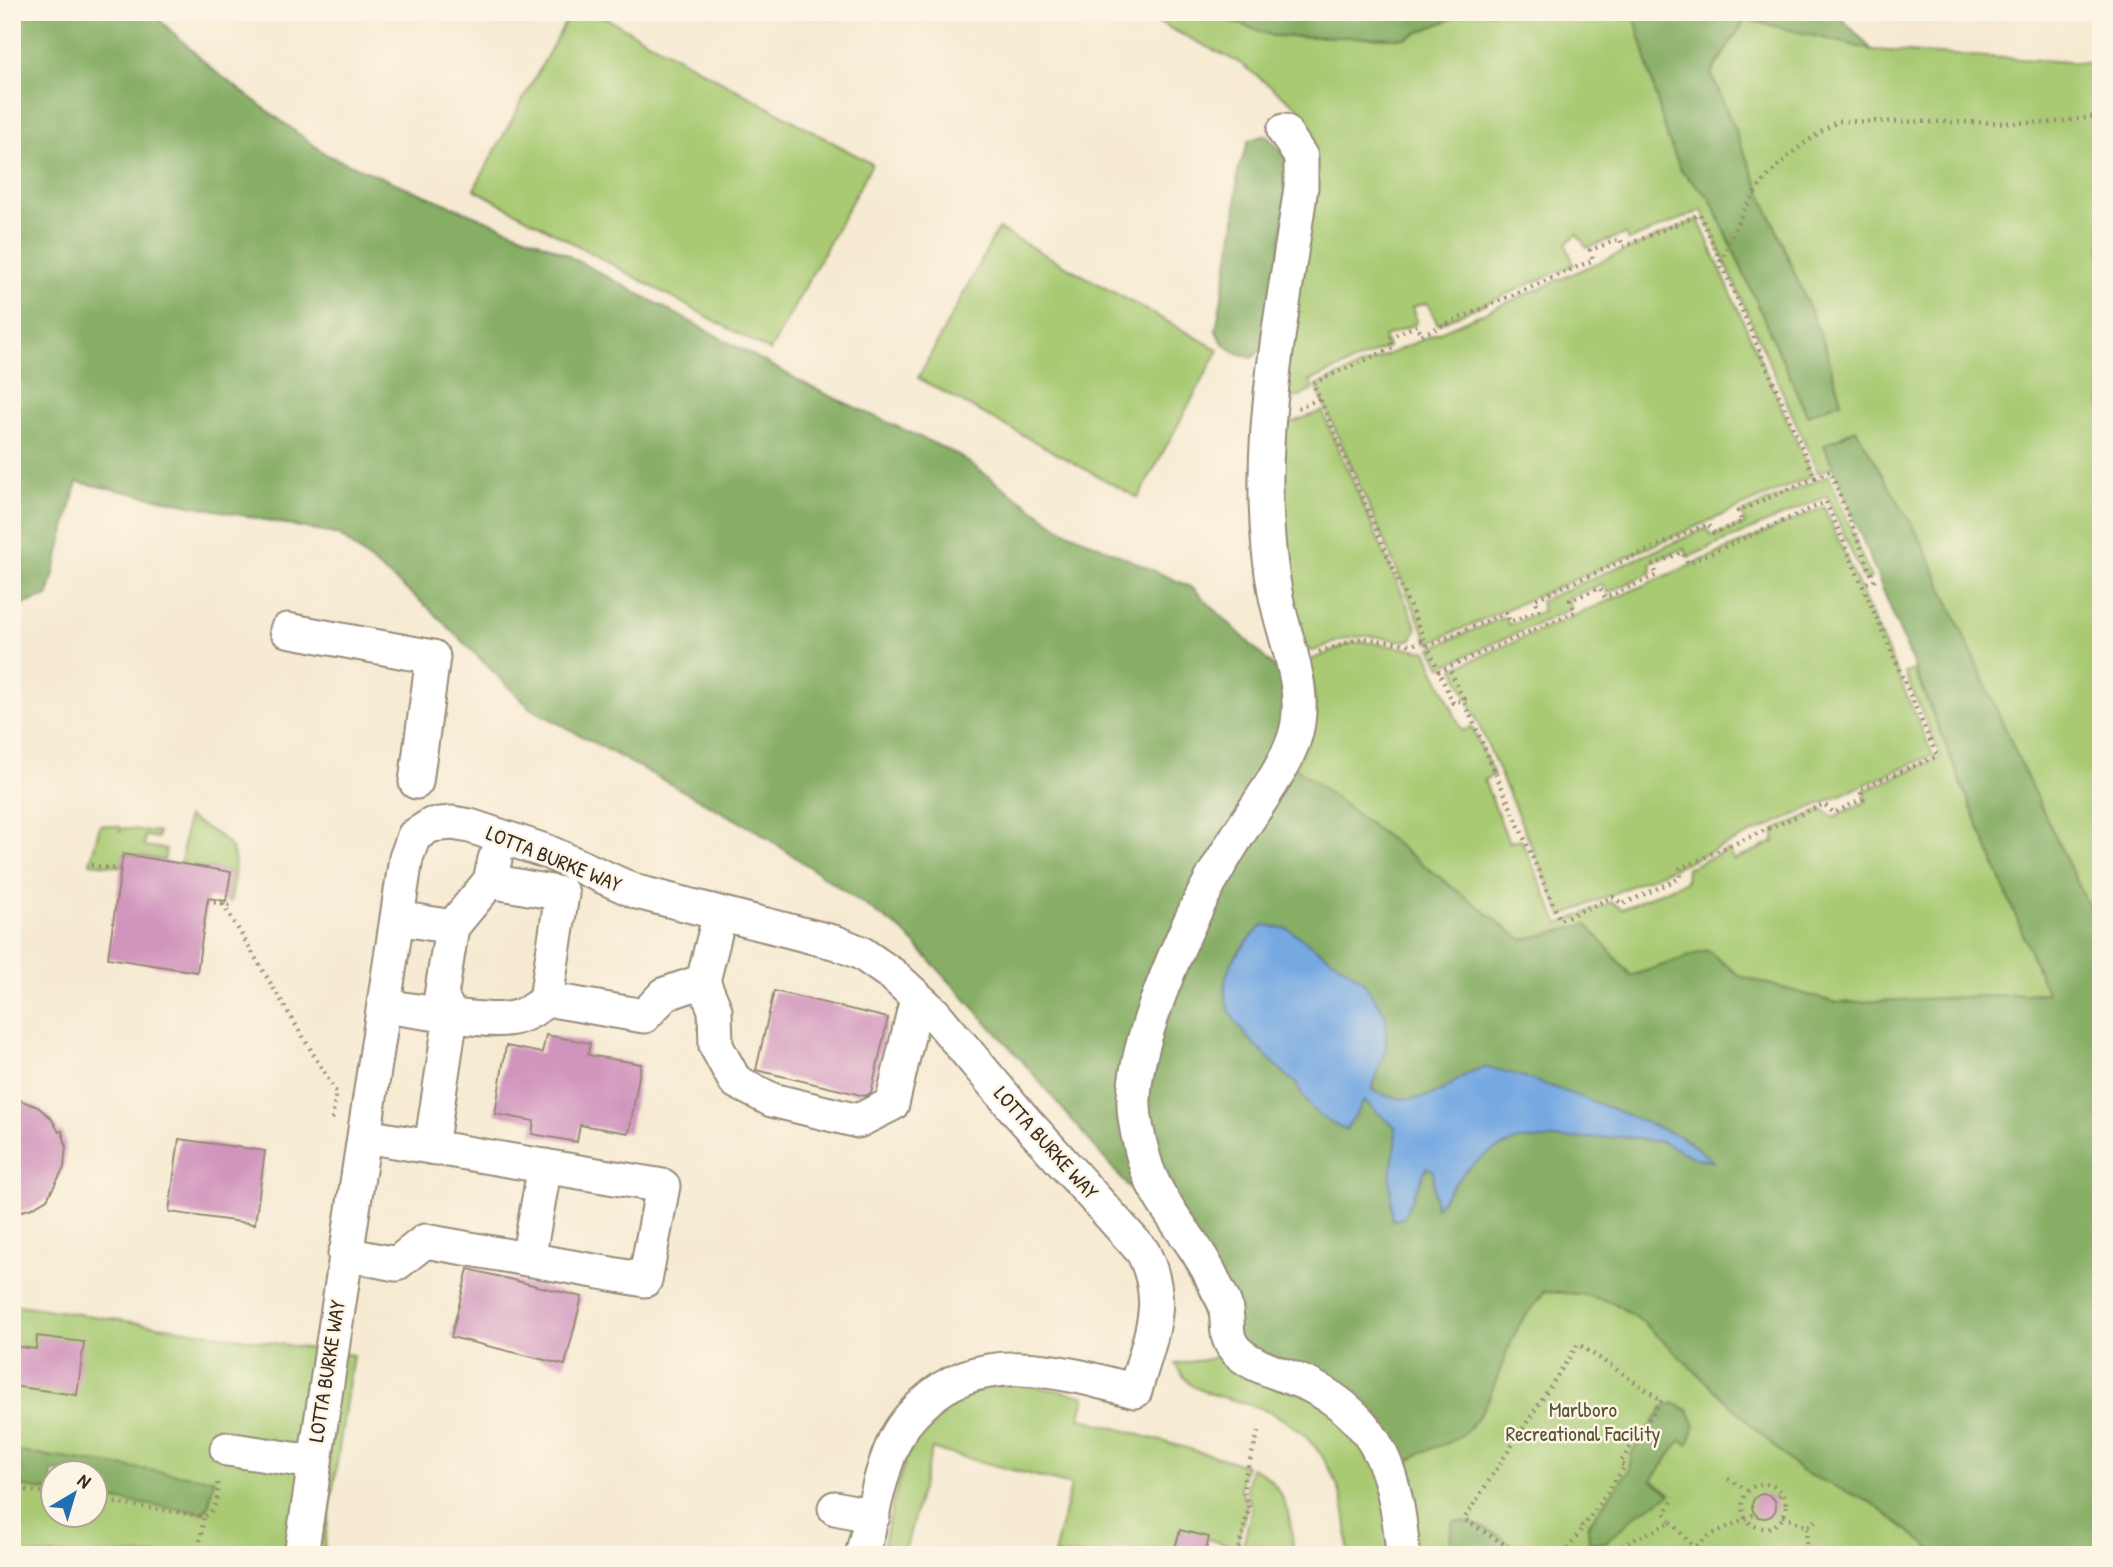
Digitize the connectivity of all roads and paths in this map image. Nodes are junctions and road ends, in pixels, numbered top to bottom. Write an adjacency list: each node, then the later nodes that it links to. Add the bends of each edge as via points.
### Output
1 (2101, 116): 3 (path, via 2047,123 1838,121 1777,166 1751,195)
2 (1284, 131): 10 (lane, via 1301,157 1301,187 1274,364 1266,485 1276,595)
3 (1721, 262): 4 (path); 5 (path); 8 (path, via 1700,214 1623,247 1620,239 1590,250 1593,260 1421,335 1417,326 1389,338 1393,348 1313,383)
4 (1719, 269)
5 (1815, 478): 6 (path, via 1830,471 1874,580); 9 (path, via 1738,512 1741,522 1714,533 1708,524 1535,599 1539,610 1510,622 1506,613)
6 (1862, 585): 11 (path, via 1826,502 1688,563 1682,552 1653,565 1657,575 1605,598 1600,587 1570,600 1575,612); 13 (path, via 1937,756 1860,789 1863,799 1834,813 1824,804 1680,868 1680,878 1623,904 1613,897 1560,920)
7 (287, 630): 14 (lane, via 433,657)
8 (1424, 639): 9 (path); 10 (path, via 1413,645 1362,638)
9 (1427, 646): 12 (path)
10 (1293, 664): 64 (lane, via 1299,700 1294,738 1199,905 1139,1055 1133,1101 1153,1187 1203,1256 1226,1307 1227,1336 1236,1351 1252,1362 1333,1398 1358,1419 1390,1474)
11 (1449, 667): 12 (path); 13 (path)
12 (1438, 672): 13 (path, via 1452,704)
13 (1465, 698)
14 (416, 782)
15 (500, 836): 18 (lane); 22 (lane, LOTTA BURKE WAY, via 638,892); 23 (lane, LOTTA BURKE WAY, via 452,823 431,825 414,836)
16 (91, 866): 17 (path)
17 (121, 870)
18 (490, 881): 24 (lane); 27 (lane, via 562,894)
19 (207, 901): 20 (path)
20 (223, 904): 21 (path); 30 (path, via 336,1092)
21 (230, 905)
22 (720, 915): 25 (lane); 26 (lane, LOTTA BURKE WAY, via 861,953)
23 (397, 918): 24 (lane); 28 (lane, LOTTA BURKE WAY)
24 (452, 927): 29 (lane, via 441,996)
25 (703, 981): 26 (lane, via 715,1010 716,1045 735,1081 772,1100 858,1121 892,1104); 27 (lane, via 665,994 644,1016)
26 (917, 998): 50 (lane, LOTTA BURKE WAY, via 1143,1252 1157,1293 1135,1391 1086,1377 1026,1368 981,1371 955,1380 933,1394 895,1438)
27 (547, 999): 29 (lane, via 532,1013 507,1020)
28 (384, 1006): 29 (lane); 31 (lane, LOTTA BURKE WAY)
29 (451, 1016): 32 (lane)
30 (332, 1121)
31 (365, 1136): 32 (lane); 34 (lane, LOTTA BURKE WAY)
32 (431, 1147): 33 (lane)
33 (545, 1166): 35 (lane); 35 (lane, via 663,1186 645,1280)
34 (345, 1254): 35 (lane, via 396,1264 425,1241); 37 (lane, LOTTA BURKE WAY)
35 (528, 1259)
36 (1260, 1428): 63 (path, via 1243,1487 1249,1508)
37 (313, 1462): 38 (lane); 61 (lane, LOTTA BURKE WAY)
38 (223, 1464): 49 (path, via 216,1501)
39 (1728, 1479): 41 (path)
40 (12, 1488): 42 (path)
41 (1747, 1490): 43 (path, via 1760,1483); 52 (path, via 1741,1504)
42 (38, 1493)
43 (1782, 1493): 45 (path); 51 (path, via 1786,1504)
44 (1675, 1497): 54 (path, via 1665,1513)
45 (1773, 1500)
46 (108, 1502): 49 (path)
47 (835, 1508): 50 (lane)
48 (1755, 1514): 52 (path)
49 (204, 1516): 60 (path)
50 (873, 1516): 62 (lane)
51 (1783, 1516): 52 (path, via 1765,1528); 57 (path)
52 (1746, 1520): 59 (path)
53 (1816, 1520): 57 (path)
54 (1671, 1522): 59 (path); 67 (path)
55 (1577, 1523): 56 (path)
56 (1583, 1527): 65 (path, via 1662,1400 1578,1344 1464,1518); 66 (path)
57 (1807, 1527): 58 (path)
58 (1806, 1544)
59 (1694, 1547): 68 (path); 69 (path)
60 (198, 1555)
61 (300, 1555)
62 (862, 1555)
63 (1237, 1555)
64 (1403, 1555)
65 (1521, 1555)
66 (1564, 1555)
67 (1603, 1555)
68 (1686, 1555)
69 (1701, 1555)

